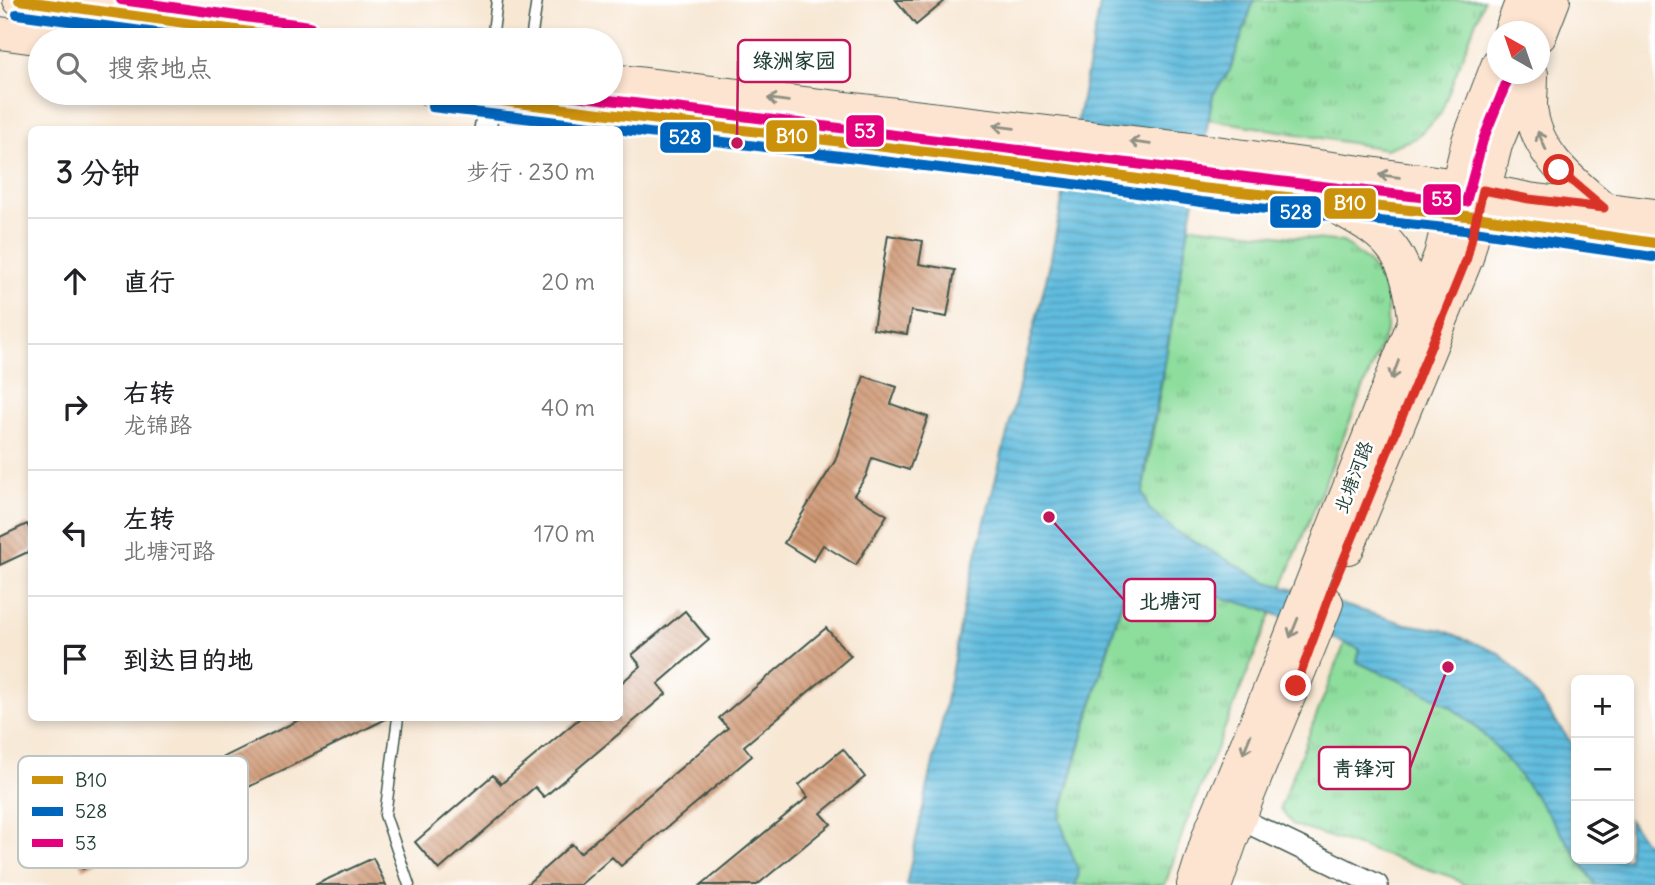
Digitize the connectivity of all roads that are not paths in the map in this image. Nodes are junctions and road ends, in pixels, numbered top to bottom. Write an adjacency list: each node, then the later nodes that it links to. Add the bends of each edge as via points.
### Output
1 (19, 0): 8 (main road)
2 (497, 0): 9 (lane)
3 (537, 0): 10 (lane)
4 (1522, 0): 6 (main road)
5 (1554, 0): 7 (main road)
6 (1514, 21)
7 (1545, 21)
8 (221, 28)
9 (494, 28)
10 (533, 28)
11 (0, 33): 12 (main road)
12 (28, 37)
13 (623, 81): 19 (main road, one-way to 13, via 1207,151)
14 (1489, 84): 19 (main road, 北塘河路, via 1468,141)
15 (1521, 84): 19 (main road, 北塘河路)
16 (1532, 84): 20 (main road, one-way to 16, via 1559,170 1541,142 1531,110)
17 (489, 108): 18 (main road)
18 (1320, 200): 19 (main road); 23 (main road, via 1369,224 1385,238 1411,286)
19 (1466, 201): 20 (main road, via 1529,199); 22 (main road, via 1518,225); 23 (main road, 北塘河路); 24 (main road, 北塘河路, via 1467,258)
20 (1604, 208): 21 (main road)
21 (1655, 215)
22 (1655, 243)
23 (1414, 321): 24 (main road, 北塘河路, one-way to 24)
24 (1325, 579): 26 (main road, 北塘河路)
25 (398, 721): 27 (lane, via 385,815)
26 (1230, 814): 28 (main road, 北塘河路, via 1209,834); 29 (main road, 北塘河路); 30 (street)
27 (409, 885)
28 (1193, 885)
29 (1216, 885)
30 (1377, 885)

